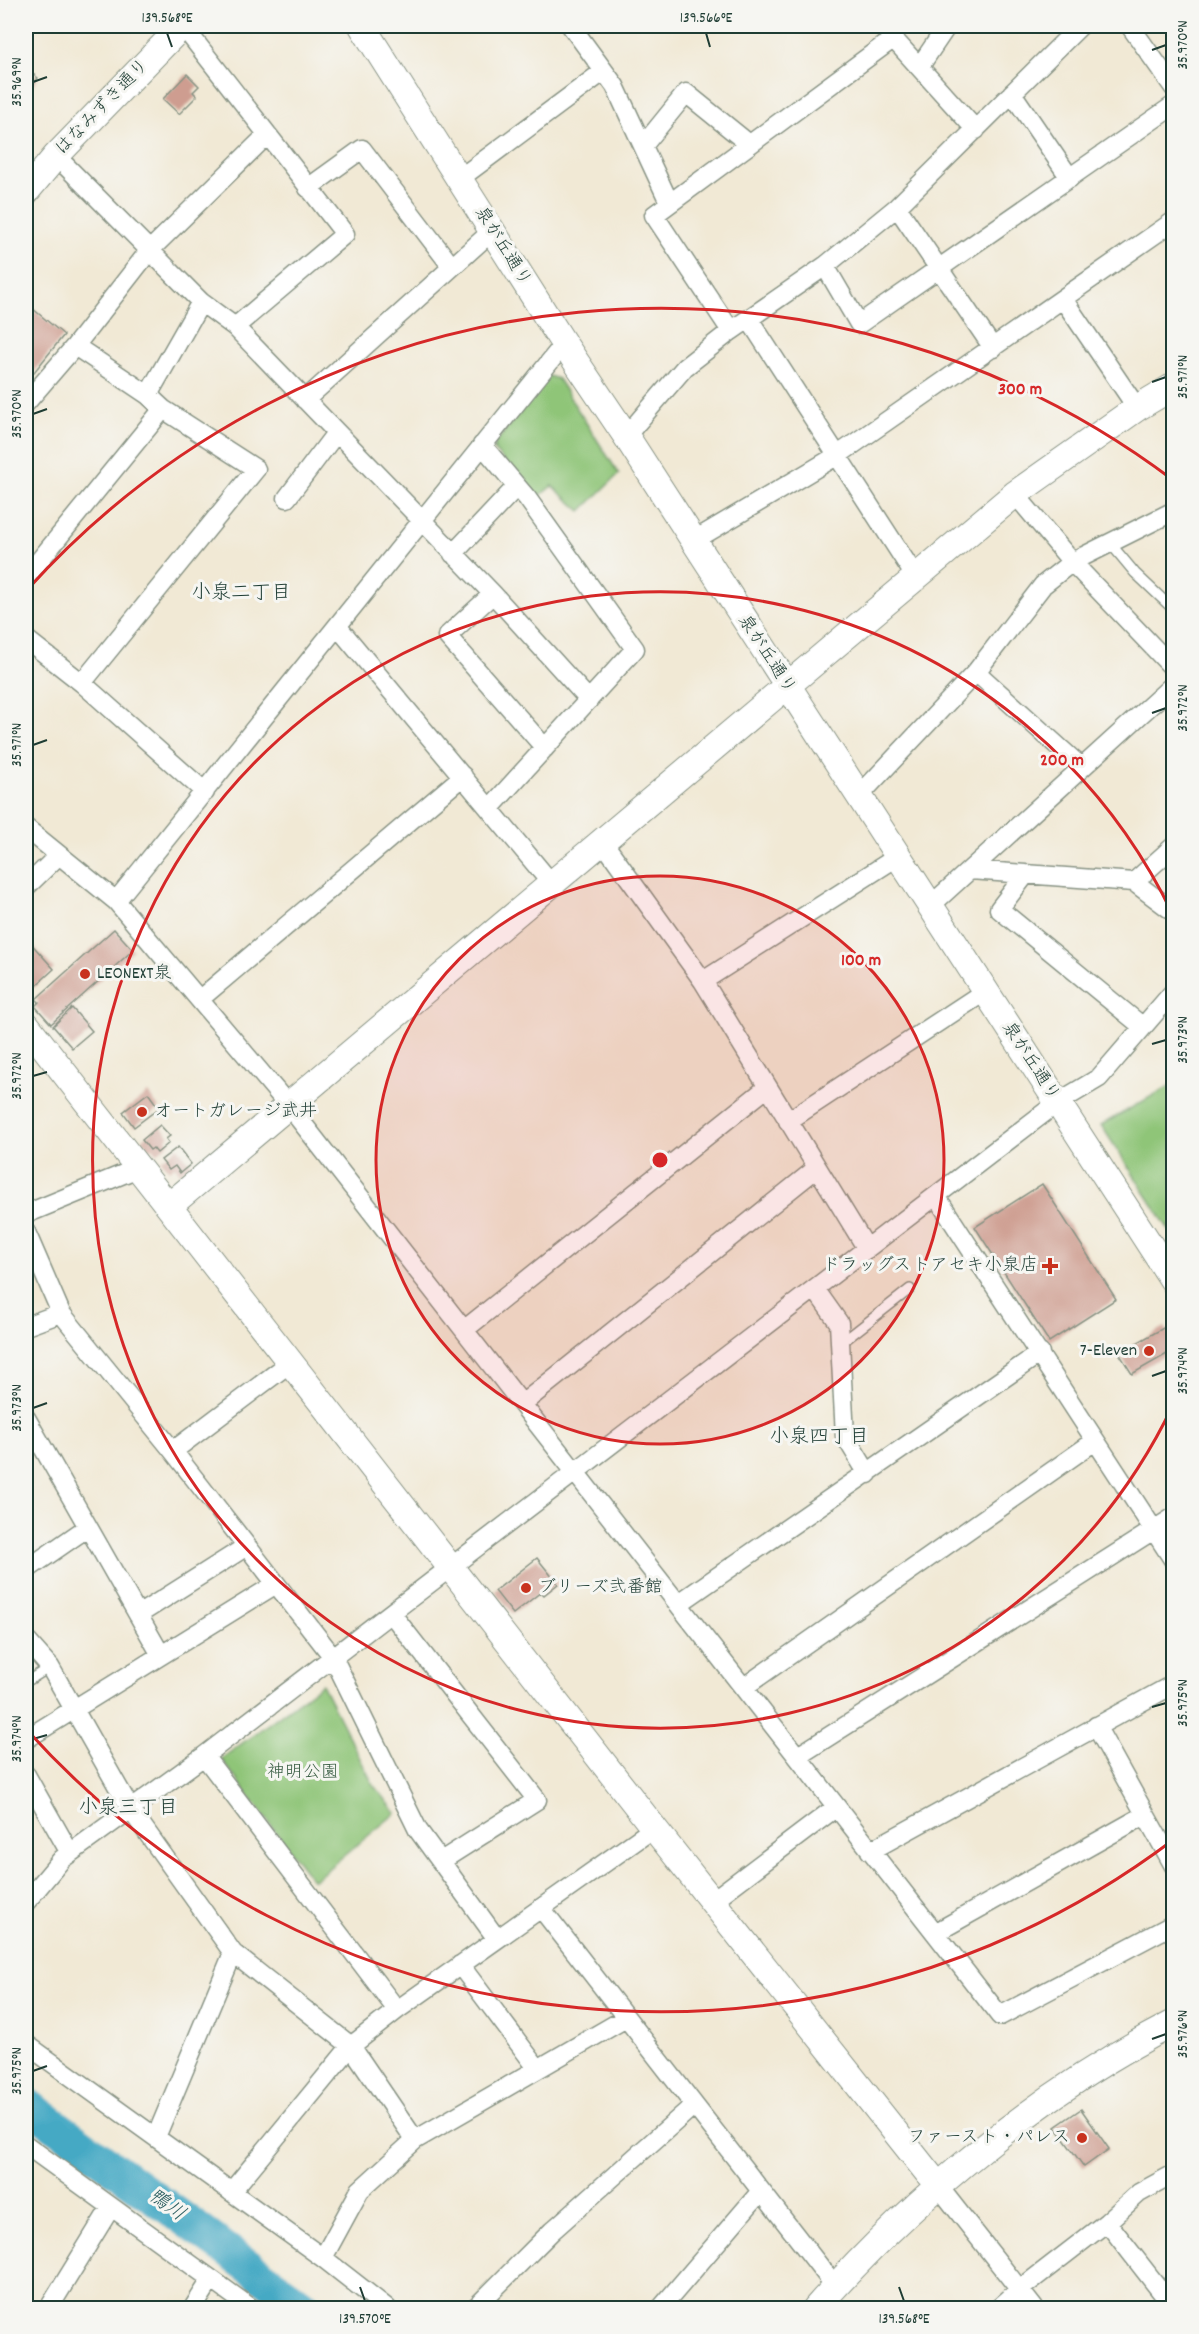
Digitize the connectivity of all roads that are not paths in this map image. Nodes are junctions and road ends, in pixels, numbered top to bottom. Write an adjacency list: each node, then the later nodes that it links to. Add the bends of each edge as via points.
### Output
1 (183, 26): 14 (street); 17 (street, はなみずき通り)
2 (362, 26): 19 (street, 泉が丘通り)
3 (571, 26): 9 (street)
4 (946, 26): 8 (street)
5 (1080, 26): 11 (street)
6 (1130, 26): 10 (street)
7 (888, 32): 8 (street); 15 (street)
8 (920, 66): 13 (street)
9 (604, 71): 16 (street); 19 (street)
10 (1173, 88)
11 (1012, 93): 13 (street); 18 (street)
12 (1173, 105): 18 (street)
13 (976, 130): 23 (street)
14 (267, 135): 20 (street); 26 (street)
15 (749, 144): 16 (street, via 686,93); 22 (street)
16 (643, 146): 22 (street)
17 (56, 156): 21 (street, はなみずき通り); 26 (street)
18 (1070, 178): 29 (street)
19 (459, 179): 25 (street, 泉が丘通り)
20 (308, 188): 28 (street, via 362,149); 33 (street, via 345,234)
21 (26, 192)
22 (669, 202): 34 (street, via 654,215)
23 (897, 207): 27 (street); 29 (street)
24 (1173, 221): 30 (street)
25 (492, 231): 28 (street); 35 (street, 泉が丘通り)
26 (149, 251): 31 (street); 36 (street)
27 (825, 266): 29 (street, via 860,324); 32 (street)
28 (452, 267): 40 (street)
29 (940, 268): 37 (street)
30 (1063, 299): 37 (street); 42 (street)
31 (201, 302): 33 (street); 39 (street)
32 (749, 319): 34 (street); 47 (street)
33 (235, 327): 40 (street)
34 (730, 332): 45 (street, via 685,367)
35 (564, 344): 45 (street, 泉が丘通り); 46 (street)
36 (75, 346): 39 (street); 41 (street)
37 (993, 348): 47 (street)
38 (1173, 386): 42 (street)
39 (148, 395): 43 (street)
40 (305, 400): 44 (street)
41 (26, 403)
42 (1137, 408): 49 (street)
43 (163, 409): 58 (street); 65 (street, via 256,468)
44 (336, 433): 50 (street); 52 (street)
45 (626, 436): 53 (street, 泉が丘通り)
46 (482, 445): 48 (street); 52 (street)
47 (838, 455): 53 (street); 57 (street)
48 (517, 486): 55 (street); 68 (street, via 635,649)
49 (1015, 494): 56 (street); 57 (street)
50 (287, 498)
51 (1173, 511): 54 (street)
52 (422, 522): 55 (street); 61 (street)
53 (693, 541): 67 (street, 泉が丘通り)
54 (1110, 543): 56 (street); 60 (lane)
55 (453, 554): 59 (street)
56 (1072, 562): 63 (street); 64 (street, via 1043,585)
57 (915, 576): 67 (street)
58 (26, 577)
59 (493, 594): 68 (street); 69 (street, via 447,636)
60 (1173, 610)
61 (338, 627): 71 (street); 72 (street)
62 (28, 646): 65 (street)
63 (1173, 669)
64 (976, 672): 70 (street); 73 (street)
65 (81, 683): 72 (street)
66 (1173, 684): 70 (street)
67 (786, 686): 73 (street, 泉が丘通り); 76 (street)
68 (589, 700): 69 (street)
69 (545, 748): 74 (street)
70 (1082, 768): 80 (street)
71 (463, 776): 74 (street); 91 (street)
72 (205, 792): 85 (street)
73 (858, 797): 79 (street, 泉が丘通り)
74 (490, 808): 83 (street)
75 (26, 828): 78 (street)
76 (603, 842): 83 (street); 88 (street)
77 (1173, 846): 82 (street)
78 (58, 855): 84 (street); 85 (street)
79 (897, 857): 86 (street, 泉が丘通り); 88 (street)
80 (970, 870): 81 (street); 86 (street)
81 (1026, 874): 82 (street); 93 (street, via 999,909)
82 (1134, 882): 87 (street)
83 (551, 883): 96 (street)
84 (26, 888)
85 (116, 901): 91 (street)
86 (929, 907): 89 (street, 泉が丘通り)
87 (1173, 912)
88 (703, 981): 94 (street)
89 (984, 992): 95 (street, 泉が丘通り); 97 (street)
90 (1172, 997): 93 (street)
91 (200, 999): 96 (street)
92 (26, 1024): 99 (street)
93 (1143, 1027): 95 (street, via 1099,1078)
94 (768, 1087): 97 (street); 110 (street)
95 (1057, 1103): 100 (street); 105 (street, 泉が丘通り)
96 (290, 1106): 101 (street); 110 (street)
97 (788, 1121): 98 (street)
98 (817, 1167): 104 (street); 114 (street)
99 (138, 1168): 101 (street); 102 (street)
100 (936, 1196): 104 (street); 112 (street)
101 (169, 1206): 113 (street)
102 (26, 1214)
103 (26, 1232): 108 (street)
104 (867, 1249): 106 (street)
105 (1173, 1282)
106 (816, 1289): 111 (street, via 839,1323); 118 (street)
107 (910, 1289): 111 (lane)
108 (61, 1312): 109 (street); 117 (street)
109 (26, 1326)
110 (464, 1330): 114 (street)
111 (840, 1344): 119 (street, via 845,1436)
112 (1040, 1353): 116 (street); 119 (street)
113 (291, 1362): 117 (street); 125 (street)
114 (522, 1404): 118 (street)
115 (26, 1418): 121 (street)
116 (1095, 1441): 122 (street); 137 (street)
117 (173, 1451): 123 (street)
118 (576, 1472): 125 (street); 128 (street)
119 (868, 1474): 128 (street)
120 (1173, 1517): 122 (street)
121 (88, 1527): 126 (street); 130 (street)
122 (1154, 1529): 124 (street); 142 (street)
123 (247, 1546): 127 (street); 130 (street)
124 (1173, 1561)
125 (451, 1568): 129 (street); 147 (street)
126 (26, 1570)
127 (276, 1584): 132 (street); 133 (street)
128 (678, 1604): 137 (street)
129 (391, 1613): 133 (street); 150 (street, via 537,1800)
130 (138, 1615): 132 (street)
131 (26, 1640): 134 (street)
132 (161, 1655): 138 (street)
133 (333, 1657): 141 (street); 150 (street, via 418,1830)
134 (50, 1667): 135 (lane); 138 (street)
135 (26, 1682)
136 (1173, 1684): 139 (street)
137 (744, 1687): 142 (street)
138 (74, 1709): 140 (street); 145 (street)
139 (1096, 1726): 146 (street); 148 (street)
140 (26, 1739)
141 (204, 1756): 145 (street); 160 (street)
142 (798, 1756): 144 (street)
143 (26, 1775): 149 (street)
144 (835, 1808): 148 (street); 152 (street)
145 (131, 1810): 149 (street); 158 (street)
146 (1145, 1815): 151 (street); 156 (street)
147 (654, 1828): 152 (street); 154 (street)
148 (870, 1851): 156 (street)
149 (70, 1853): 153 (street)
150 (441, 1861): 157 (street)
151 (1173, 1866)
152 (712, 1901): 171 (street)
153 (26, 1902)
154 (541, 1908): 157 (street); 161 (street)
155 (1173, 1924): 156 (street, via 1000,2016)
156 (935, 1933)
157 (497, 1939): 159 (street)
158 (233, 1953): 164 (street); 167 (street)
159 (460, 1965): 160 (street); 165 (street)
160 (397, 2010): 164 (street)
161 (626, 2018): 165 (street); 166 (street)
162 (1173, 2023): 171 (street, via 1128,2047 994,2138)
163 (26, 2044): 167 (street)
164 (351, 2046): 168 (street); 173 (street)
165 (538, 2069): 168 (street)
166 (694, 2105): 172 (street); 184 (street, via 552,2231)
167 (156, 2137): 173 (street)
168 (415, 2140): 176 (street, via 360,2190)
169 (26, 2145): 174 (street)
170 (1173, 2174): 175 (street, via 1139,2193)
171 (939, 2187): 178 (street); 179 (street)
172 (761, 2191): 178 (street); 185 (street)
173 (231, 2192): 176 (street)
174 (111, 2207): 177 (street); 180 (street)
175 (1107, 2223): 179 (street); 189 (street)
176 (323, 2258): 183 (street)
177 (211, 2280): 181 (street); 182 (street)
178 (835, 2286): 186 (street)
179 (1019, 2290): 187 (street); 188 (street)
180 (49, 2308)
181 (193, 2308)
182 (251, 2308)
183 (387, 2308)
184 (475, 2308)
185 (661, 2308)
186 (816, 2308)
187 (999, 2308)
188 (1034, 2308)
189 (1173, 2308)

